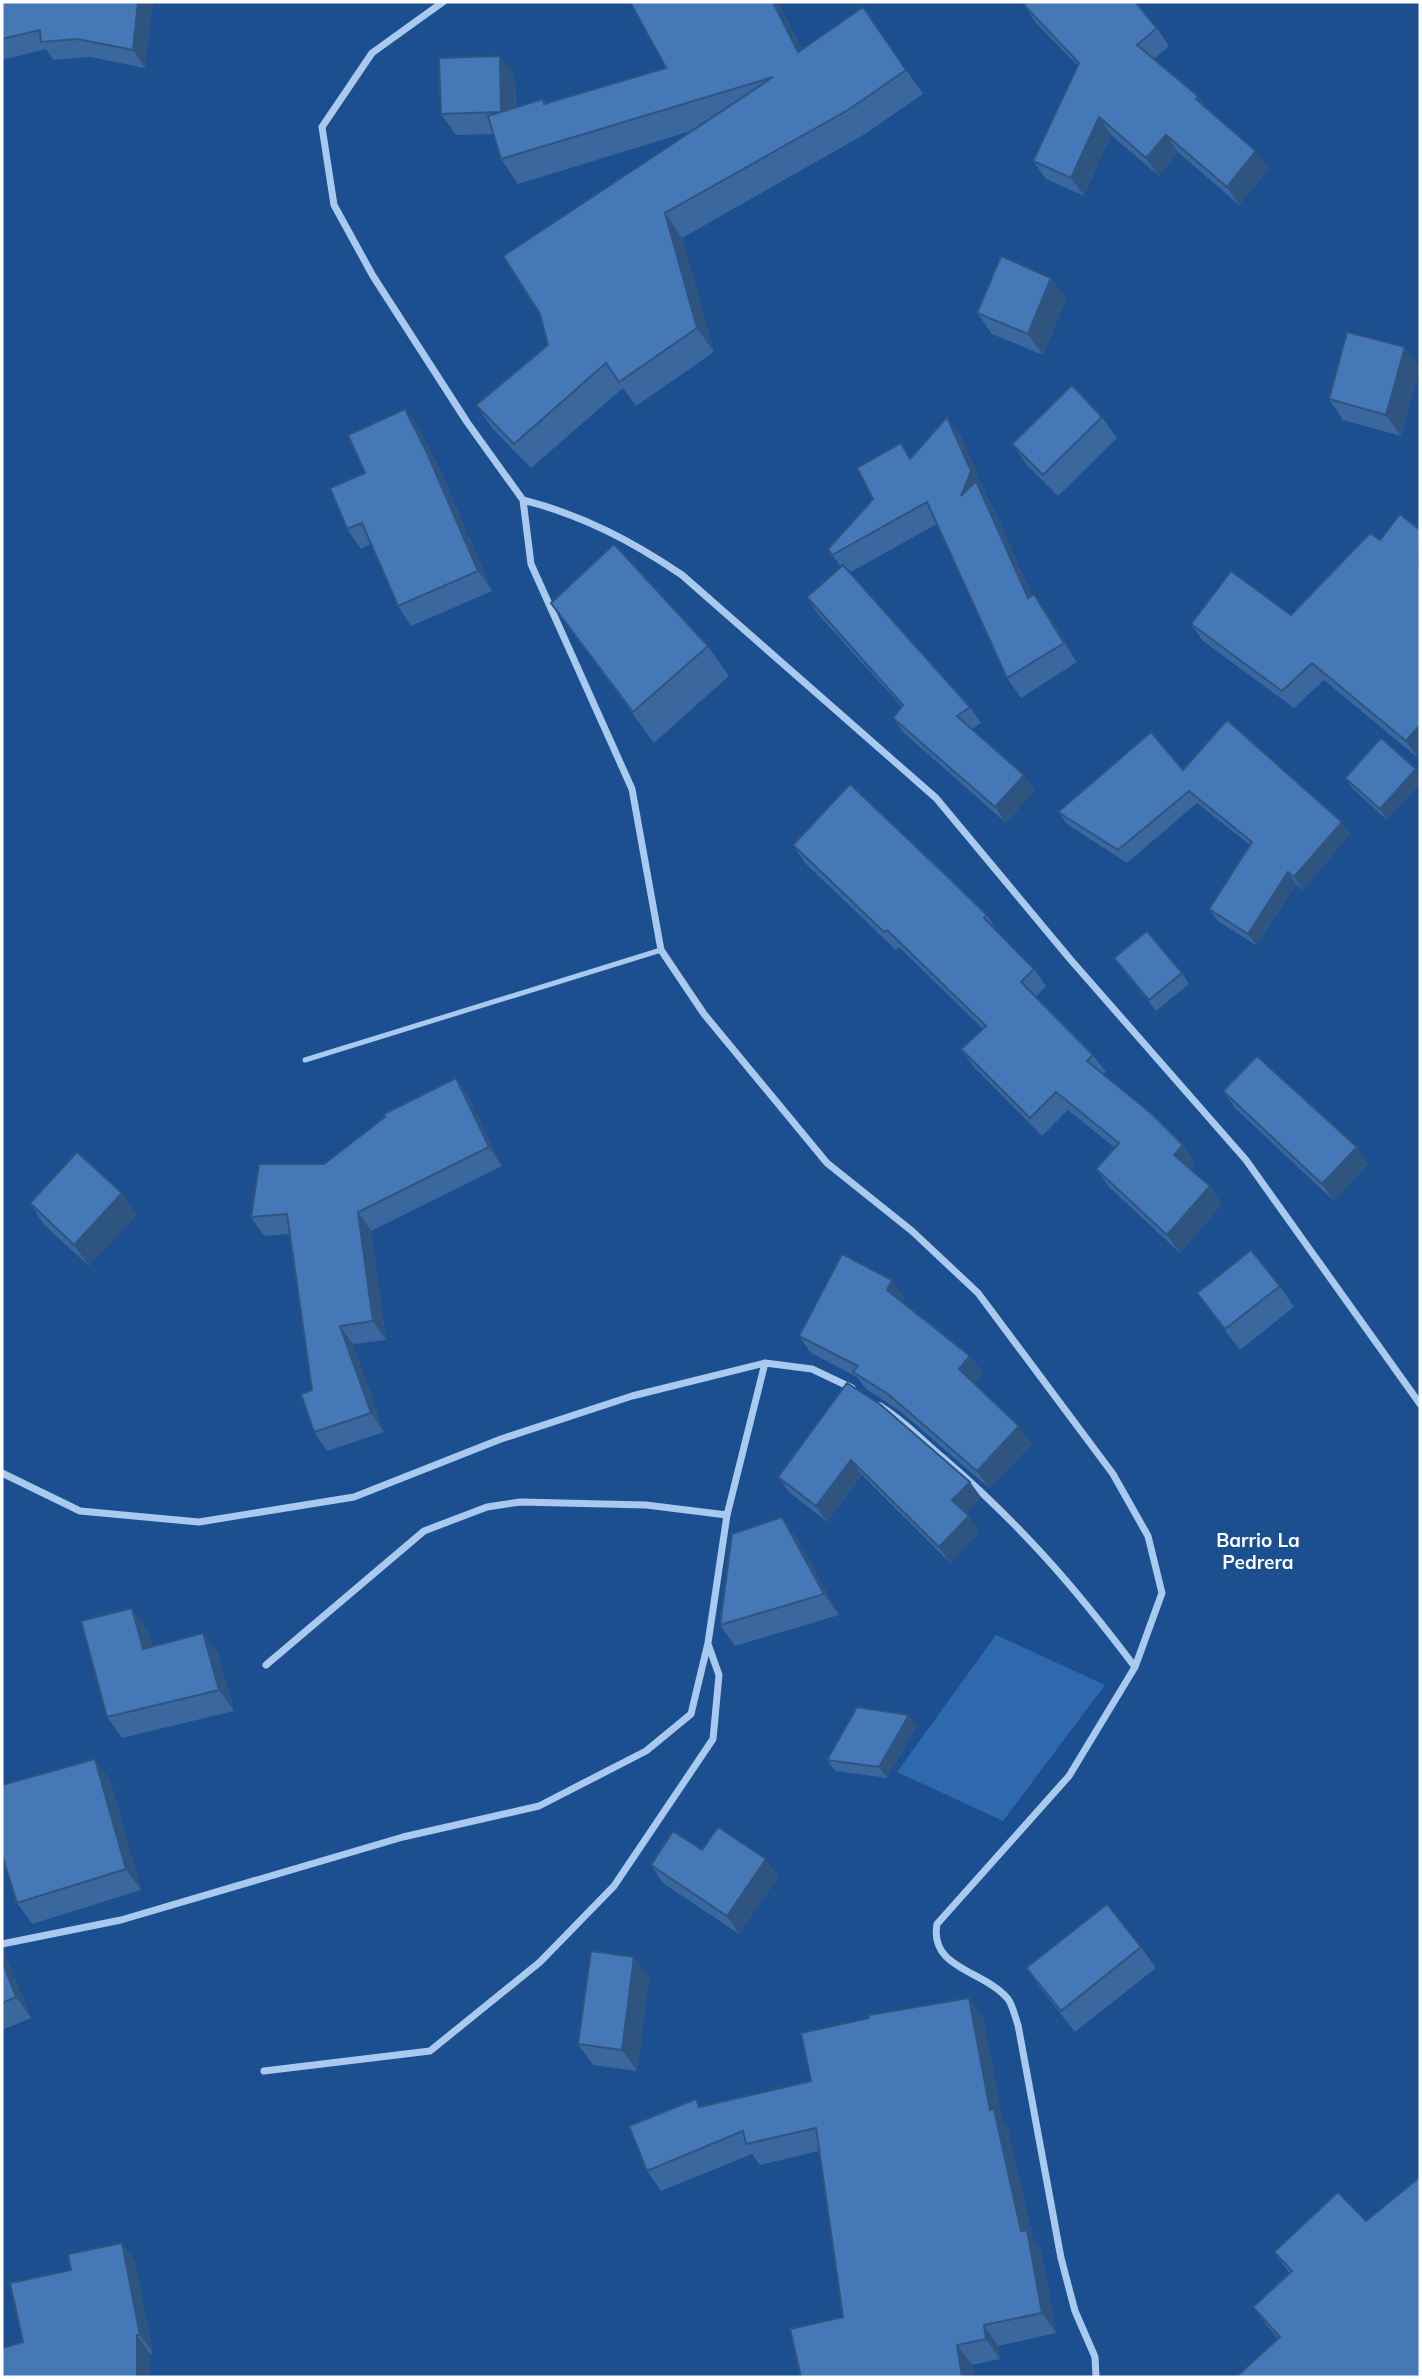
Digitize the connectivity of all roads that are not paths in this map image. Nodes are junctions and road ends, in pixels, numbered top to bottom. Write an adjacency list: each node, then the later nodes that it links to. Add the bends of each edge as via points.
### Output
1 (443, 2): 2 (street, via 372,53 322,127 334,205 380,287)
2 (523, 500): 3 (street, via 531,564 632,789); 8 (street, via 593,523 644,549 682,576 936,798 1246,1160)
3 (661, 950): 4 (lane); 13 (street, via 704,1014 827,1163 912,1231 978,1293 1114,1474 1148,1536 1161,1594)
4 (305, 1060)
5 (765, 1363): 6 (street, via 812,1369); 9 (street, via 632,1396 501,1439 354,1497 199,1522 80,1511); 10 (street)
6 (863, 1395)
7 (874, 1402): 13 (street, via 896,1416 1035,1542)
8 (1420, 1404)
9 (2, 1473)
10 (727, 1515): 11 (street); 12 (street, via 646,1505 520,1502 487,1507 424,1531)
11 (708, 1643): 14 (street, via 691,1714 646,1751 539,1806 403,1837 121,1920); 15 (street, via 719,1675 713,1739 614,1886 540,1962 430,2051)
12 (266, 1665)
13 (1135, 1667): 16 (street, via 1069,1776 937,1924 934,1937 943,1957 1010,2001 1061,2258 1075,2311 1095,2357)
14 (2, 1944)
15 (264, 2071)
16 (1096, 2377)

